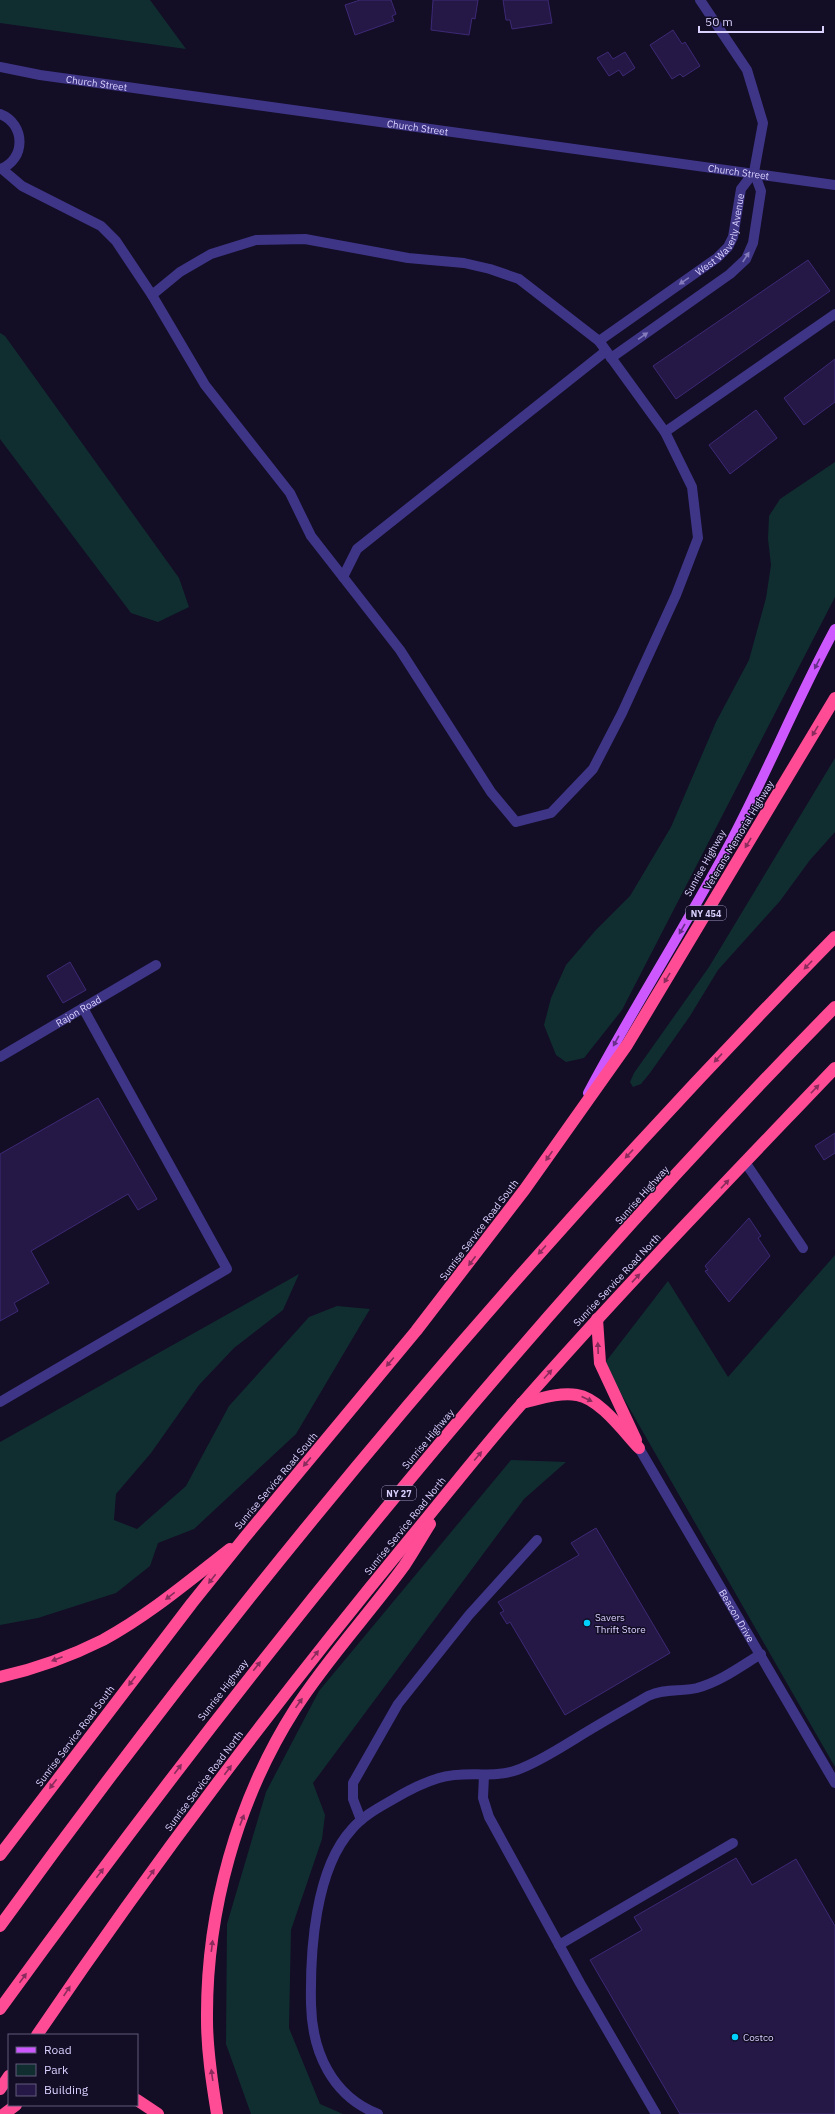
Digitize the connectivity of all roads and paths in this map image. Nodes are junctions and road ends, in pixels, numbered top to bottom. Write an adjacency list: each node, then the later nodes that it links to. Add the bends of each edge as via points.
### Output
1 (700, 0): 5 (street, via 747,70 763,123)
2 (0, 67): 5 (street, Church Street, via 40,75)
3 (0, 114): 4 (street, via 13,122 20,139 16,157)
4 (1, 169): 7 (street, via 22,186 101,226 116,241)
5 (754, 172): 6 (street, Church Street); 9 (street, West Waverly Avenue, one-way to 9, via 741,189 733,237 728,247 717,258); 10 (street, one-way to 5, via 730,274 746,259 753,243 761,191)
6 (835, 185)
7 (152, 295): 9 (street, via 180,272 211,254 256,240 305,239 408,258 464,263 519,279); 12 (street, via 205,385 290,493 311,536)
8 (835, 314): 11 (street)
9 (599, 341): 10 (street)
10 (609, 354): 11 (street); 12 (street, via 357,549)
11 (665, 432): 12 (street, via 692,487 698,538 676,595 594,769 551,813 516,822 491,792 400,650)
12 (343, 577)
13 (835, 629): 21 (main road, Sunrise Highway, one-way to 21, via 730,843)
14 (835, 698): 21 (highway, Veterans Memorial Highway / NY 454, one-way to 21, via 627,1045)
15 (835, 937): 38 (highway, one-way to 38, via 614,1170 380,1438 159,1712)
16 (156, 965): 18 (street, Rajon Road)
17 (835, 1007): 40 (highway, Sunrise Highway / NY 27, one-way to 17, via 208,1729 428,1458 651,1203)
18 (82, 1008): 19 (street, Rajon Road); 25 (street, via 227,1269)
19 (0, 1057)
20 (835, 1068): 22 (highway, Sunrise Service Road North, one-way to 20)
21 (571, 1124): 29 (highway, Sunrise Service Road South, one-way to 29, via 470,1263)
22 (745, 1162): 23 (street); 24 (highway, Sunrise Service Road North, one-way to 22)
23 (803, 1248)
24 (597, 1318): 26 (highway, Sunrise Service Road North, one-way to 24); 27 (highway, one-way to 24, via 600,1363)
25 (0, 1402)
26 (522, 1403): 27 (highway, one-way to 27, via 568,1394 586,1398 596,1403); 28 (highway, Sunrise Service Road North, one-way to 26)
27 (640, 1448): 31 (street, Beacon Drive)
28 (453, 1486): 41 (highway, Sunrise Service Road North, one-way to 28, via 133,1898 258,1730 344,1618); 48 (highway, one-way to 28, via 209,2057 208,1985 215,1919 229,1856 240,1824 267,1760 295,1709 335,1653 405,1565)
29 (245, 1537): 32 (highway, one-way to 32, via 158,1604 102,1640 37,1667); 37 (highway, Sunrise Service Road South, one-way to 37, via 132,1680)
30 (537, 1540): 35 (street, via 469,1615 398,1704 353,1784 353,1799)
31 (760, 1654): 33 (street, via 708,1684 686,1690 664,1690 648,1696 519,1770 506,1774); 34 (street, Beacon Drive)
32 (0, 1677)
33 (484, 1775): 35 (street, via 441,1777 423,1783); 39 (street, via 483,1798 487,1812)
34 (835, 1783)
35 (361, 1820): 49 (street, via 343,1840 323,1888 311,1954 311,2019 322,2060 344,2093 358,2105)
36 (733, 1843): 39 (street)
37 (0, 1855)
38 (0, 1926)
39 (558, 1945): 50 (street)
40 (0, 2010)
41 (38, 2034)
42 (8, 2077): 43 (highway)
43 (0, 2089)
44 (138, 2101): 47 (highway)
45 (15, 2106): 46 (highway)
46 (4, 2114)
47 (158, 2114)
48 (217, 2114)
49 (378, 2114)
50 (656, 2114)

